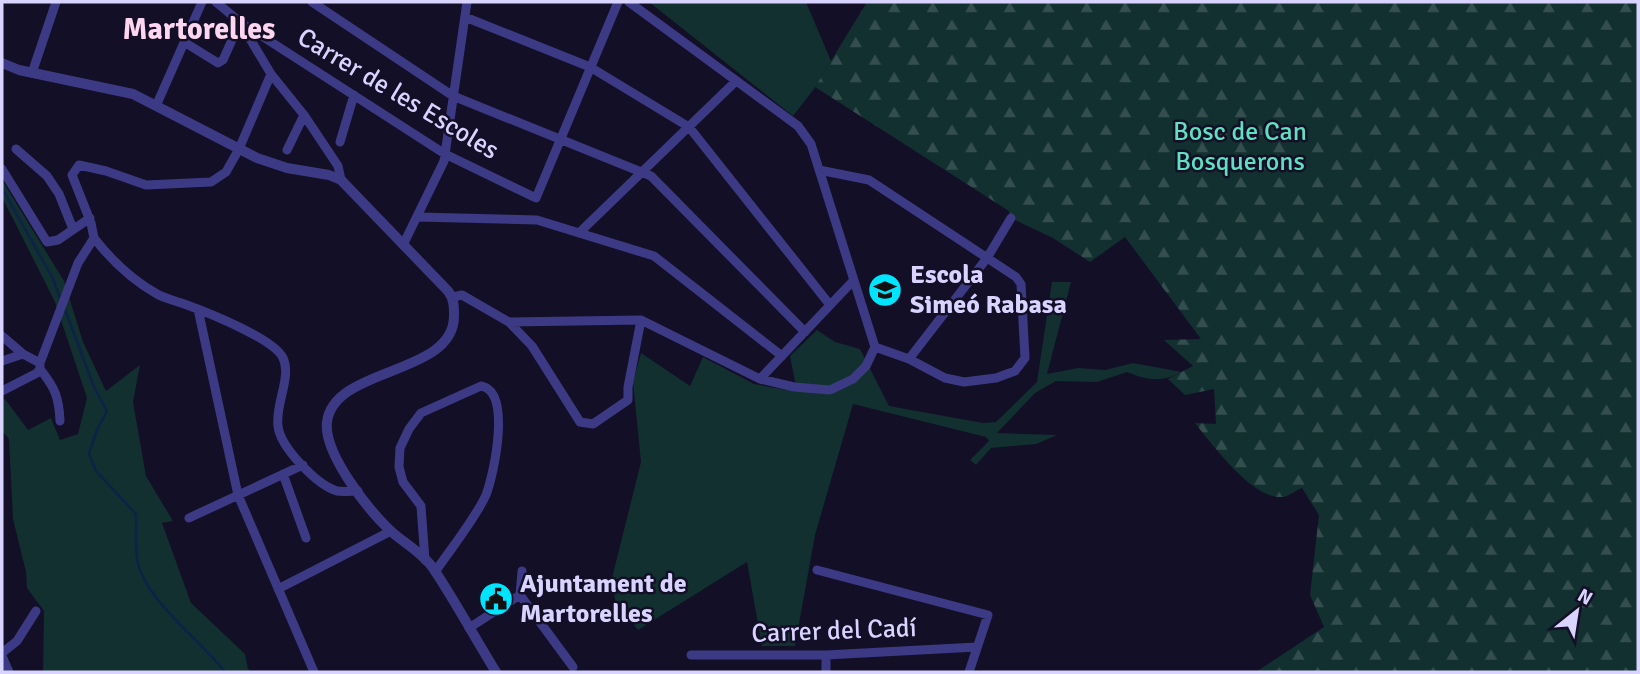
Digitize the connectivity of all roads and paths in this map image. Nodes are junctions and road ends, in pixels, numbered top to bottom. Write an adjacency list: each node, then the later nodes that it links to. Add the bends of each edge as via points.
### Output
1 (56, 2): 13 (street)
2 (202, 2): 10 (street)
3 (216, 2): 9 (street)
4 (312, 2): 17 (street)
5 (467, 2): 8 (street)
6 (618, 2): 12 (street)
7 (629, 2): 15 (street)
8 (465, 18): 12 (street); 17 (street)
9 (240, 22): 10 (street, via 218,63); 14 (street); 16 (street, Carrer de les Escoles)
10 (184, 42): 18 (street)
11 (2, 63): 13 (street)
12 (590, 67): 20 (street); 21 (street)
13 (32, 73): 18 (street, via 133,94)
14 (271, 74): 19 (street); 24 (street)
15 (736, 80): 20 (street); 28 (street, via 798,126 811,145)
16 (354, 95): 22 (street); 26 (street, Carrer de les Escoles)
17 (453, 96): 21 (street); 26 (street)
18 (156, 106): 24 (street)
19 (304, 115): 25 (street); 30 (street, via 338,166)
20 (689, 127): 29 (street); 41 (street)
21 (561, 138): 26 (street, Carrer de les Escoles, via 536,198); 29 (street)
22 (340, 142)
23 (16, 149): 34 (street, via 47,176)
24 (239, 149): 30 (street, via 287,168); 32 (street, via 226,172 211,181 146,185 79,165 72,175)
25 (287, 150)
26 (445, 154): 31 (street)
27 (2, 169): 34 (street, via 47,242)
28 (819, 170): 38 (street, via 869,180); 39 (street)
29 (641, 172): 35 (street); 45 (street, via 651,176)
30 (341, 180): 37 (street)
31 (418, 217): 35 (street, via 537,220); 37 (street)
32 (90, 218): 34 (street); 36 (street)
33 (1011, 218): 38 (street)
34 (72, 229)
35 (579, 233): 49 (street, via 654,256)
36 (94, 238): 42 (street, via 135,281); 52 (street, via 78,263)
37 (403, 245): 40 (street)
38 (987, 258): 50 (street); 50 (street, via 1021,284 1022,362 1015,371 996,378 964,382 945,378)
39 (853, 281): 41 (street); 47 (street)
40 (453, 297): 44 (street, via 463,295); 58 (street, via 454,322 446,341 426,356 356,387 328,415 328,440)
41 (830, 305): 45 (street)
42 (198, 309): 56 (street, via 271,343 284,359 286,377 278,427); 59 (street)
43 (641, 320): 44 (street); 44 (street, via 628,400 593,424 580,422 532,346); 53 (street)
44 (509, 322)
45 (804, 332): 49 (street)
46 (2, 335): 48 (street)
47 (875, 347): 50 (street); 53 (street, via 866,366 830,390)
48 (23, 354): 51 (street); 52 (street)
49 (782, 356): 53 (street)
50 (909, 359)
51 (2, 361)
52 (40, 366): 54 (street, via 37,373); 55 (street, via 60,400)
53 (760, 379)
54 (2, 391)
55 (60, 421)
56 (303, 466): 57 (street); 58 (street, via 338,491)
57 (283, 474): 59 (street); 62 (street)
58 (358, 491): 61 (street)
59 (238, 495): 60 (street); 67 (street)
60 (189, 518)
61 (391, 531): 63 (street); 67 (street)
62 (306, 538)
63 (425, 560): 66 (street); 66 (street, via 421,506 403,482 400,449 421,413 488,387 500,417 491,478 485,497)
64 (817, 570): 71 (street, via 988,615)
65 (522, 571): 68 (street)
66 (435, 572): 70 (street)
67 (278, 589): 77 (street)
68 (520, 594): 70 (street); 75 (street)
69 (36, 611): 72 (street)
70 (469, 628): 78 (street)
71 (977, 647): 74 (street, Carrer del Cadí); 80 (street)
72 (2, 655): 76 (street)
73 (691, 655): 74 (street, Carrer del Cadí)
74 (826, 655): 79 (street)
75 (573, 667)
76 (9, 672)
77 (314, 672)
78 (496, 672)
79 (826, 672)
80 (969, 672)

